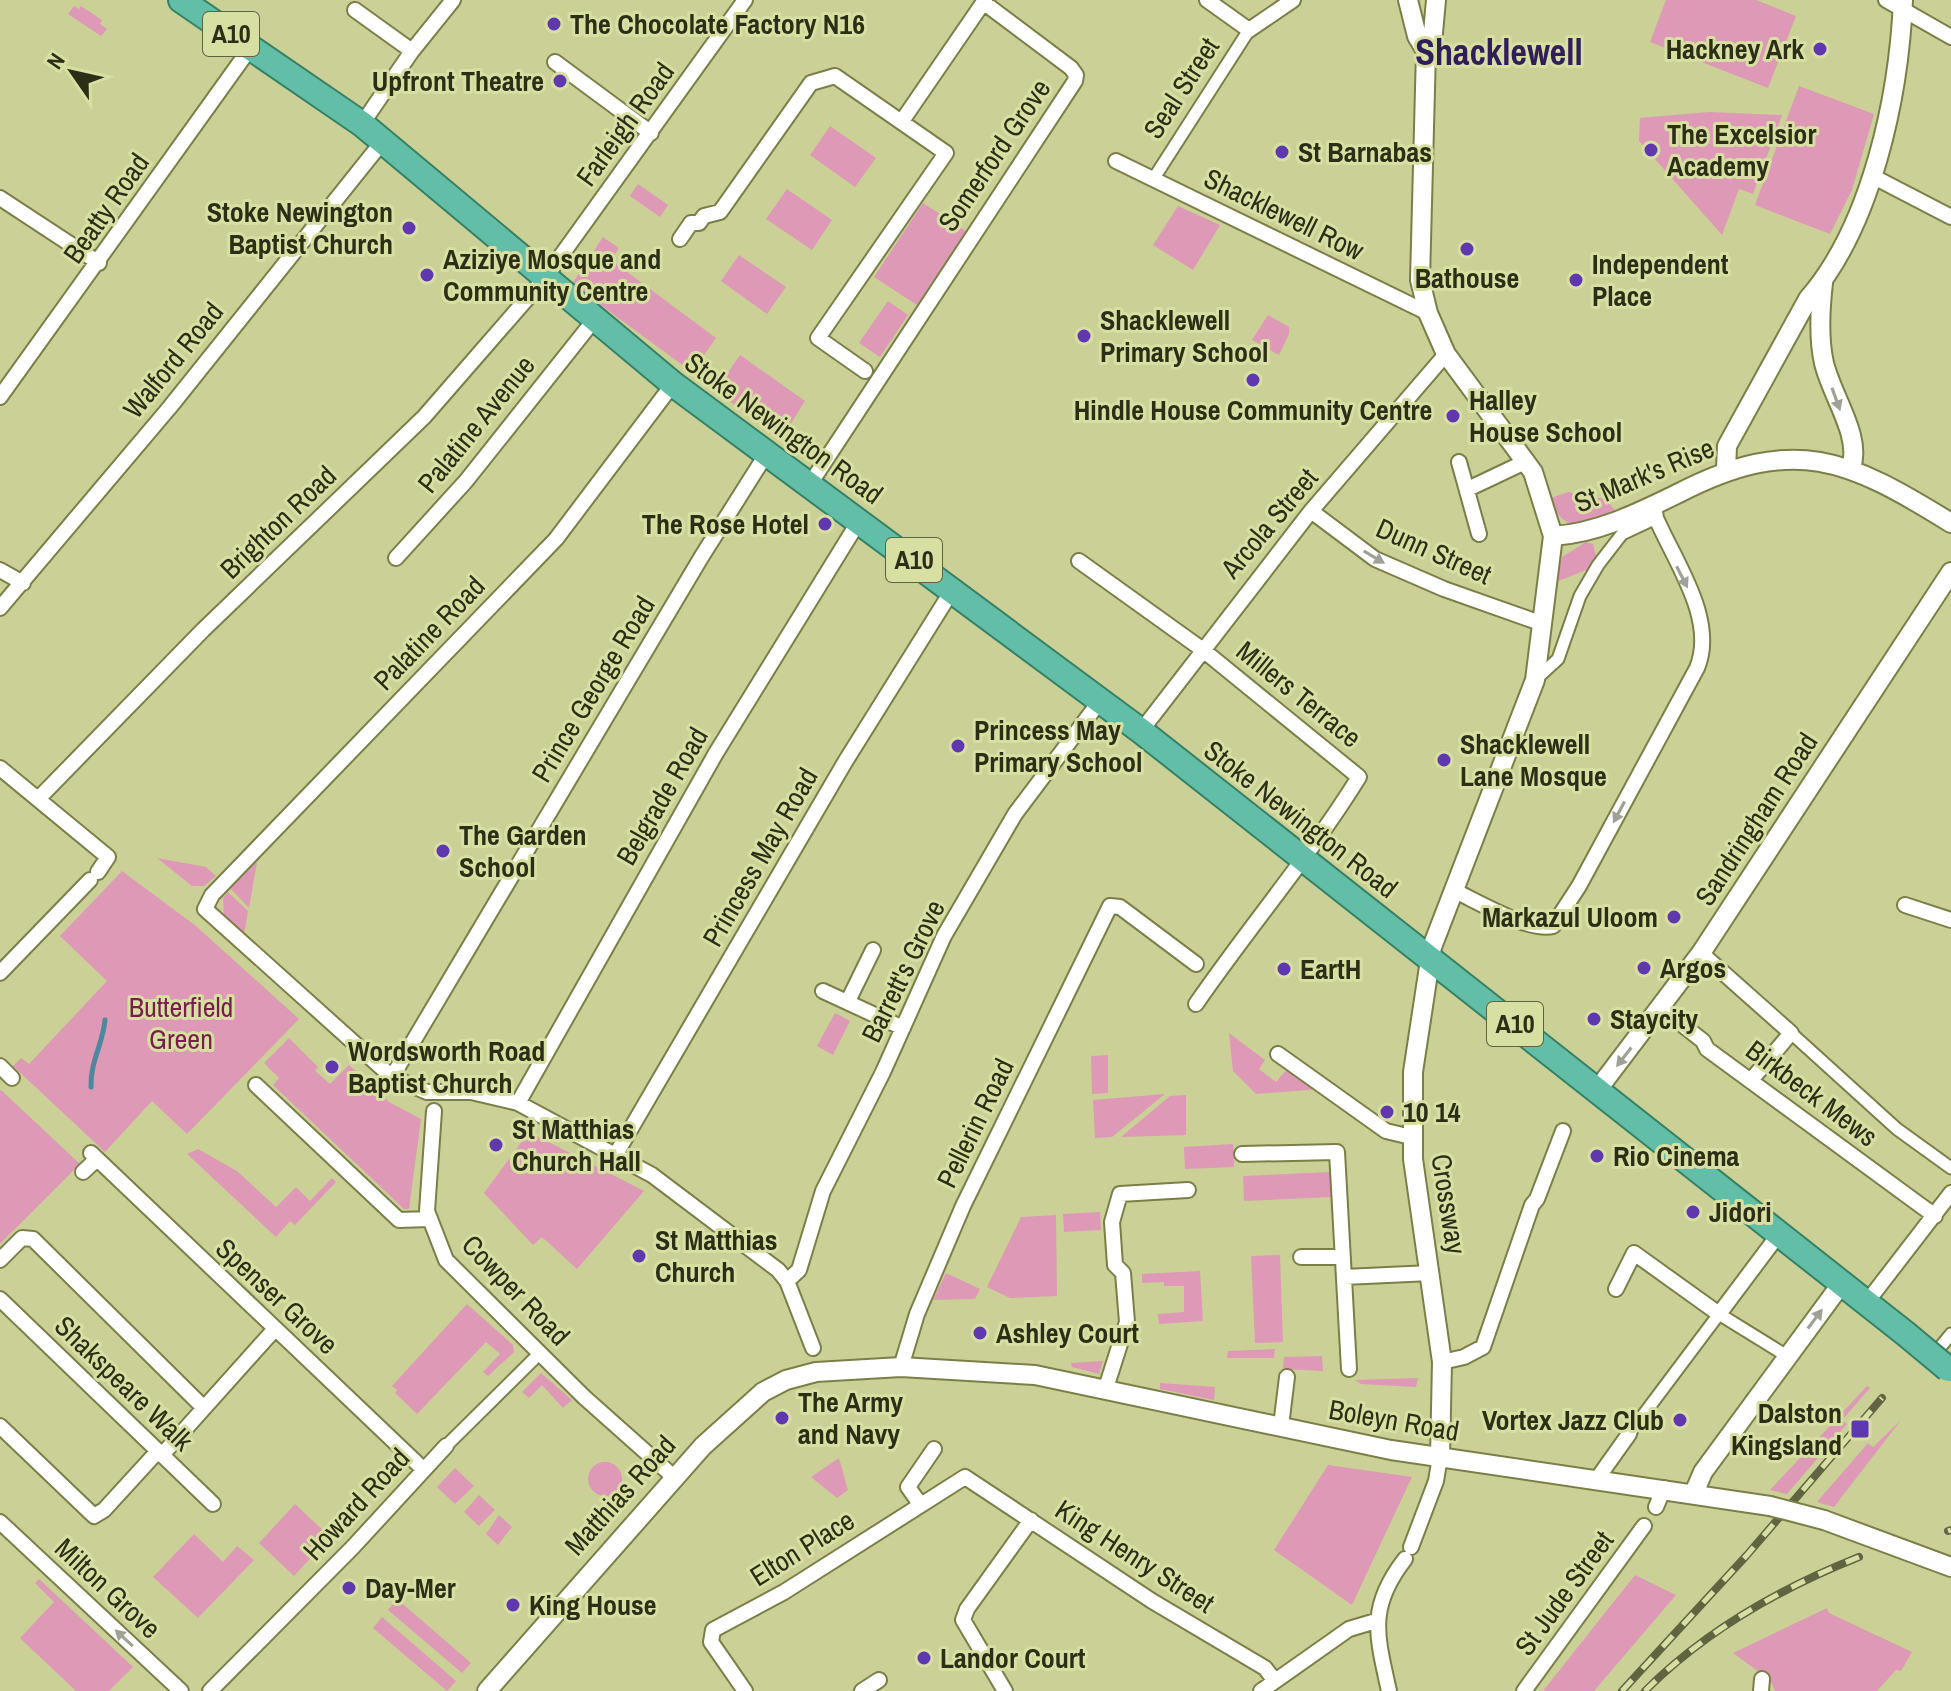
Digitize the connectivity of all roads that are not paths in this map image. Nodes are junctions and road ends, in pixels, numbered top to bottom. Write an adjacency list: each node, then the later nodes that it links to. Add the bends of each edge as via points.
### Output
1 (453, 0): 14 (street)
2 (745, 0): 19 (street, Farleigh Road)
3 (1207, 0): 11 (street)
4 (1293, 0): 11 (street, Seal Street)
5 (1408, 0): 15 (street)
6 (1436, 0): 15 (street)
7 (984, 1): 17 (street, Somerford Grove); 43 (street, Somerford Grove, via 1071,68 1075,81)
8 (190, 3): 13 (highway, Stoke Newington Road / A10)
9 (1898, 3): 12 (street); 22 (street, via 1897,71)
10 (355, 10): 14 (street)
11 (1249, 30): 23 (street, Seal Street)
12 (1951, 37)
13 (251, 47): 18 (highway, Stoke Newington Road / A10); 27 (street, Beatty Road)
14 (412, 51): 18 (street)
15 (1426, 51): 30 (street, via 1418,257)
16 (555, 62): 19 (street)
17 (902, 121): 26 (street, Somerford Grove, via 835,76 811,83 720,212 691,223); 35 (street, Somerford Grove, via 946,153 818,338)
18 (362, 124): 20 (highway, Stoke Newington Road / A10)
19 (651, 133): 28 (street, Farleigh Road)
20 (383, 141): 28 (highway, Stoke Newington Road / A10); 55 (street, Walford Road)
21 (1116, 161): 23 (street, Shacklewell Row)
22 (1872, 176): 25 (street); 29 (street)
23 (1154, 178): 30 (street, Shacklewell Row)
24 (0, 198): 27 (street)
25 (1951, 217)
26 (680, 239)
27 (99, 263): 37 (street, Beatty Road)
28 (545, 278): 31 (highway, Stoke Newington Road / A10); 64 (street, Brighton Road, via 424,417 203,630)
29 (1823, 283): 32 (street); 33 (street)
30 (1428, 313): 34 (street)
31 (594, 320): 36 (highway, Stoke Newington Road / A10); 51 (street, Palatine Avenue, via 466,481)
32 (1820, 328): 33 (street); 41 (street, one-way to 41, via 1830,384 1855,442)
33 (1792, 329): 42 (street, via 1727,446)
34 (1446, 354): 39 (street); 45 (street, Arcola Street)
35 (865, 371)
36 (673, 384): 38 (highway, Stoke Newington Road / A10); 82 (street, Palatine Road, via 556,539 208,908)
37 (0, 397)
38 (767, 453): 43 (highway, Stoke Newington Road / A10); 82 (street, Prince George Road)
39 (1527, 461): 44 (street); 50 (street)
40 (1459, 462): 44 (street)
41 (1851, 468): 42 (street, St Mark's Rise, via 1789,460); 48 (street, St Mark's Rise)
42 (1726, 469): 46 (street, St Mark's Rise)
43 (810, 484): 47 (highway, Stoke Newington Road / A10)
44 (1468, 489): 49 (street)
45 (1311, 511): 58 (street, Dunn Street, one-way to 58, via 1375,559); 59 (street, Arcola Street)
46 (1655, 511): 50 (street, St Mark's Rise, via 1585,533); 60 (street, via 1622,534 1598,565 1580,596 1558,659); 66 (street, one-way to 66, via 1701,617 1704,650 1579,886 1562,917 1544,928)
47 (859, 521): 56 (highway, Stoke Newington Road / A10); 87 (street, Belgrade Road, via 716,753)
48 (1951, 523)
49 (1479, 534)
50 (1553, 536): 58 (street, Crossway)
51 (396, 558)
52 (1079, 561): 59 (street)
53 (0, 570): 55 (street)
54 (1951, 572): 70 (street, Sandringham Road)
55 (23, 583): 57 (street, Walford Road)
56 (953, 589): 61 (highway, Stoke Newington Road / A10); 91 (street, Princess May Road, via 845,762)
57 (0, 608)
58 (1543, 624): 60 (street, Crossway)
59 (1203, 650): 62 (street, Arcola Street); 65 (street, Millers Terrace, via 1359,777)
60 (1535, 680): 66 (street, Crossway)
61 (1100, 701): 62 (highway, Stoke Newington Road / A10); 78 (street, Barrett's Grove, via 1015,814 944,936)
62 (1141, 731): 65 (highway, Stoke Newington Road / A10)
63 (0, 768): 64 (street)
64 (39, 798): 73 (street, via 108,857)
65 (1303, 858): 71 (highway, Stoke Newington Road / A10); 72 (street)
66 (1453, 890): 71 (street, Crossway)
67 (1905, 905): 68 (street)
68 (1951, 920)
69 (873, 950): 75 (street)
70 (1703, 950): 77 (street, Sandringham Road); 79 (street)
71 (1430, 960): 86 (highway, A10); 90 (street, Crossway, via 1413,1072)
72 (1205, 971): 76 (street); 118 (street, Pellerin Road, via 1120,907 1110,906 963,1206 917,1314)
73 (0, 973)
74 (823, 991): 75 (street)
75 (848, 1001): 78 (street)
76 (1196, 1004)
77 (1661, 1008): 84 (street, Birkbeck Mews, via 1707,1049); 86 (street, Sandringham Road, one-way to 86)
78 (903, 1028): 105 (street, Barrett's Grove, via 823,1191 799,1270)
79 (1791, 1033): 84 (street); 93 (street, via 1897,1129)
80 (1278, 1054): 90 (street, via 1386,1131)
81 (0, 1066): 83 (street)
82 (392, 1077): 87 (street, Palatine Road, via 427,1092 471,1092)
83 (12, 1078)
84 (1752, 1079): 97 (street, Birkbeck Mews)
85 (256, 1085): 98 (street, Cowper Road, via 399,1220)
86 (1598, 1089): 99 (highway, A10)
87 (518, 1103): 91 (street, Palatine Road)
88 (434, 1111): 98 (street, via 426,1196)
89 (1563, 1131): 116 (street, via 1483,1347)
90 (1411, 1137): 103 (street, Crossway)
91 (616, 1154): 105 (street, Palatine Road, via 665,1184)
92 (1242, 1154): 101 (street, via 1337,1152)
93 (1951, 1168)
94 (83, 1172): 111 (street, Spenser Grove, via 94,1156)
95 (1188, 1190): 122 (street, via 1120,1194 1112,1222 1127,1322)
96 (1951, 1193): 97 (street)
97 (1935, 1216): 109 (street)
98 (429, 1219): 114 (street, Cowper Road, via 452,1268)
99 (1779, 1234): 106 (highway, A10); 110 (street)
100 (1301, 1257): 101 (street)
101 (1343, 1257): 104 (street)
102 (0, 1260): 123 (street, via 22,1238 33,1239)
103 (1431, 1273): 104 (street); 116 (street, Crossway)
104 (1344, 1277): 119 (street)
105 (787, 1281): 113 (street)
106 (1842, 1283): 109 (highway, A10); 115 (street, one-way to 106)
107 (1616, 1289): 110 (street, via 1634,1253)
108 (0, 1299): 129 (street, Shakspeare Walk)
109 (1867, 1302): 117 (highway, A10, bridge)
110 (1719, 1314): 115 (street); 126 (street)
111 (274, 1330): 123 (street); 131 (street, Spenser Grove)
112 (1951, 1334): 117 (street)
113 (813, 1348)
114 (540, 1353): 127 (street, Howard Road); 133 (street, Cowper Road)
115 (1787, 1356): 136 (street, via 1703,1472)
116 (1442, 1362): 130 (street, Crossway)
117 (1944, 1366)
118 (901, 1367): 120 (street, Boleyn Road); 122 (street, Boleyn Road, via 1035,1375)
119 (1349, 1369)
120 (821, 1372): 133 (street, Matthias Road, via 763,1392)
121 (1287, 1377): 125 (street)
122 (1105, 1391): 125 (street, Boleyn Road)
123 (204, 1408): 129 (street)
124 (0, 1426): 129 (street, via 94,1516)
125 (1281, 1426): 130 (street, Boleyn Road)
126 (1629, 1434): 134 (street)
127 (446, 1446): 131 (street, Howard Road)
128 (934, 1449): 138 (street, via 908,1487)
129 (160, 1453): 137 (street, Shakspeare Walk)
130 (1440, 1457): 134 (street, Boleyn Road); 144 (street, via 1408,1553)
131 (423, 1469): 148 (street, Howard Road)
132 (965, 1477): 138 (street, Elton Place); 140 (street, King Henry Street)
133 (675, 1478): 149 (street, Matthias Road)
134 (1597, 1479): 135 (street, Boleyn Road)
135 (1664, 1488): 136 (street, Boleyn Road); 139 (street)
136 (1694, 1493): 143 (street, Boleyn Road, bridge, via 1824,1520)
137 (213, 1504)
138 (920, 1504): 150 (street, Elton Place, via 710,1634)
139 (1656, 1507)
140 (1031, 1520): 146 (street, King Henry Street, via 1265,1668); 152 (street, via 963,1620)
141 (0, 1522): 147 (street, Milton Grove, one-way to 141)
142 (1644, 1526): 155 (street, St Jude Street)
143 (1951, 1567)
144 (1376, 1621): 146 (street, via 1349,1629); 154 (street)
145 (879, 1680): 151 (street)
146 (1275, 1681): 153 (street)
147 (181, 1691)
148 (210, 1691)
149 (487, 1691)
150 (745, 1691)
151 (862, 1691)
152 (1005, 1691)
153 (1261, 1691)
154 (1389, 1691)
155 (1524, 1691)

